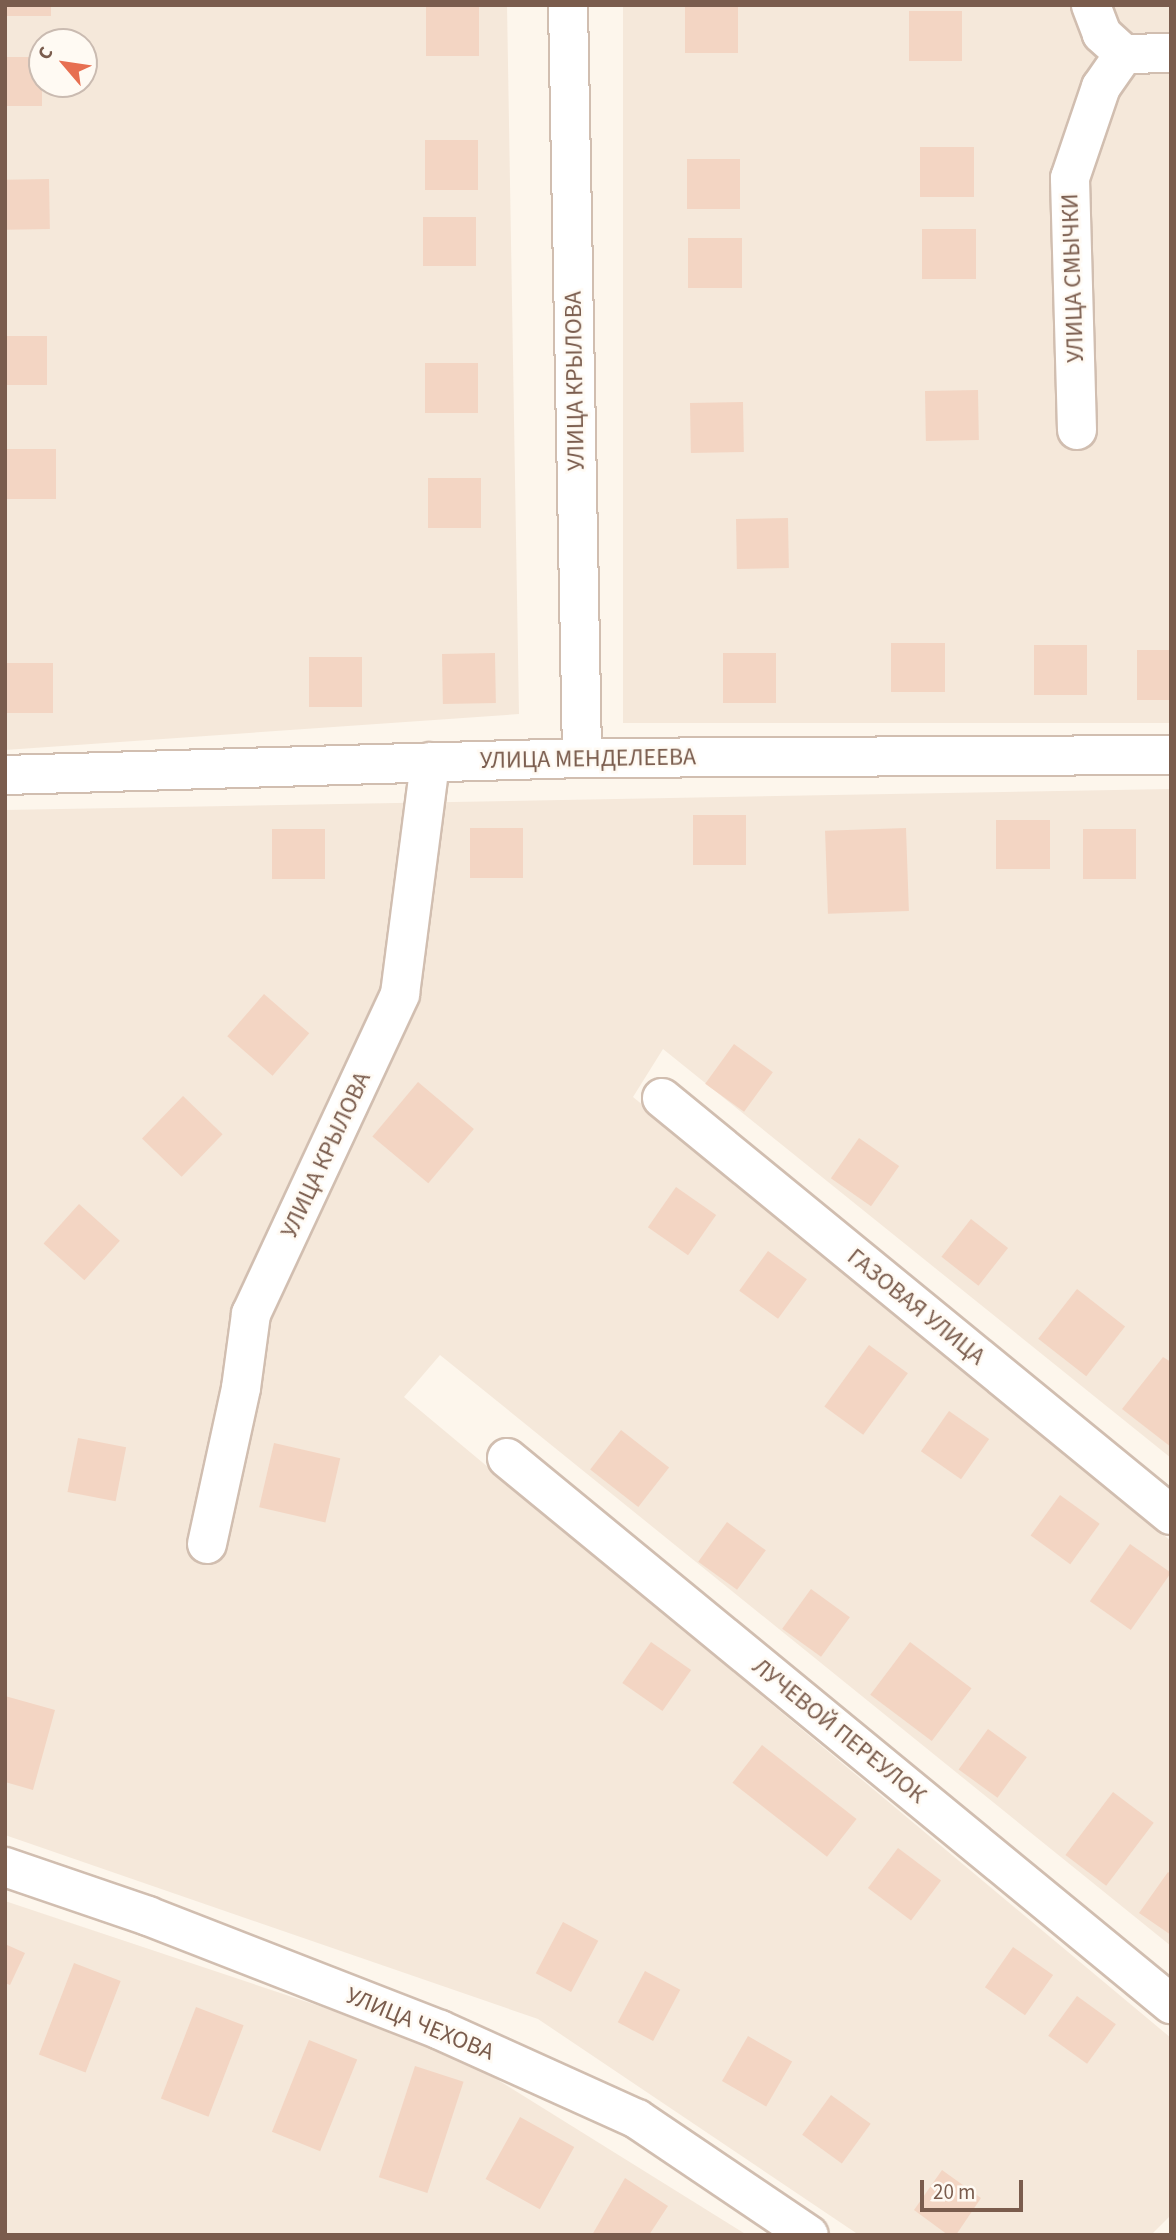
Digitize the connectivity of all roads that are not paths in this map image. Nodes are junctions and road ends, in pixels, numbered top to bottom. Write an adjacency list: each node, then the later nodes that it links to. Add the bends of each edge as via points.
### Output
1 (568, 5): 7 (street, УЛИЦА КРЫЛОВА)
2 (1091, 5): 4 (street, via 1102,34)
3 (1171, 53): 4 (street)
4 (1124, 54): 5 (street, УЛИЦА СМЫЧКИ, via 1101,87 1070,178)
5 (1077, 430)
6 (1171, 755): 7 (street, УЛИЦА МЕНДЕЛЕЕВА)
7 (582, 758): 8 (street, УЛИЦА МЕНДЕЛЕЕВА)
8 (430, 762): 9 (street, УЛИЦА МЕНДЕЛЕЕВА); 13 (street, УЛИЦА КРЫЛОВА, via 400,994 251,1314 241,1388)
9 (5, 775)
10 (662, 1098): 12 (street, ГАЗОВАЯ УЛИЦА)
11 (507, 1458): 15 (street, ЛУЧЕВОЙ ПЕРЕУЛОК)
12 (1171, 1515)
13 (206, 1544)
14 (5, 1867): 16 (street, УЛИЦА ЧЕХОВА, via 148,1916 440,2030 637,2119)
15 (1171, 2004)
16 (809, 2235)

